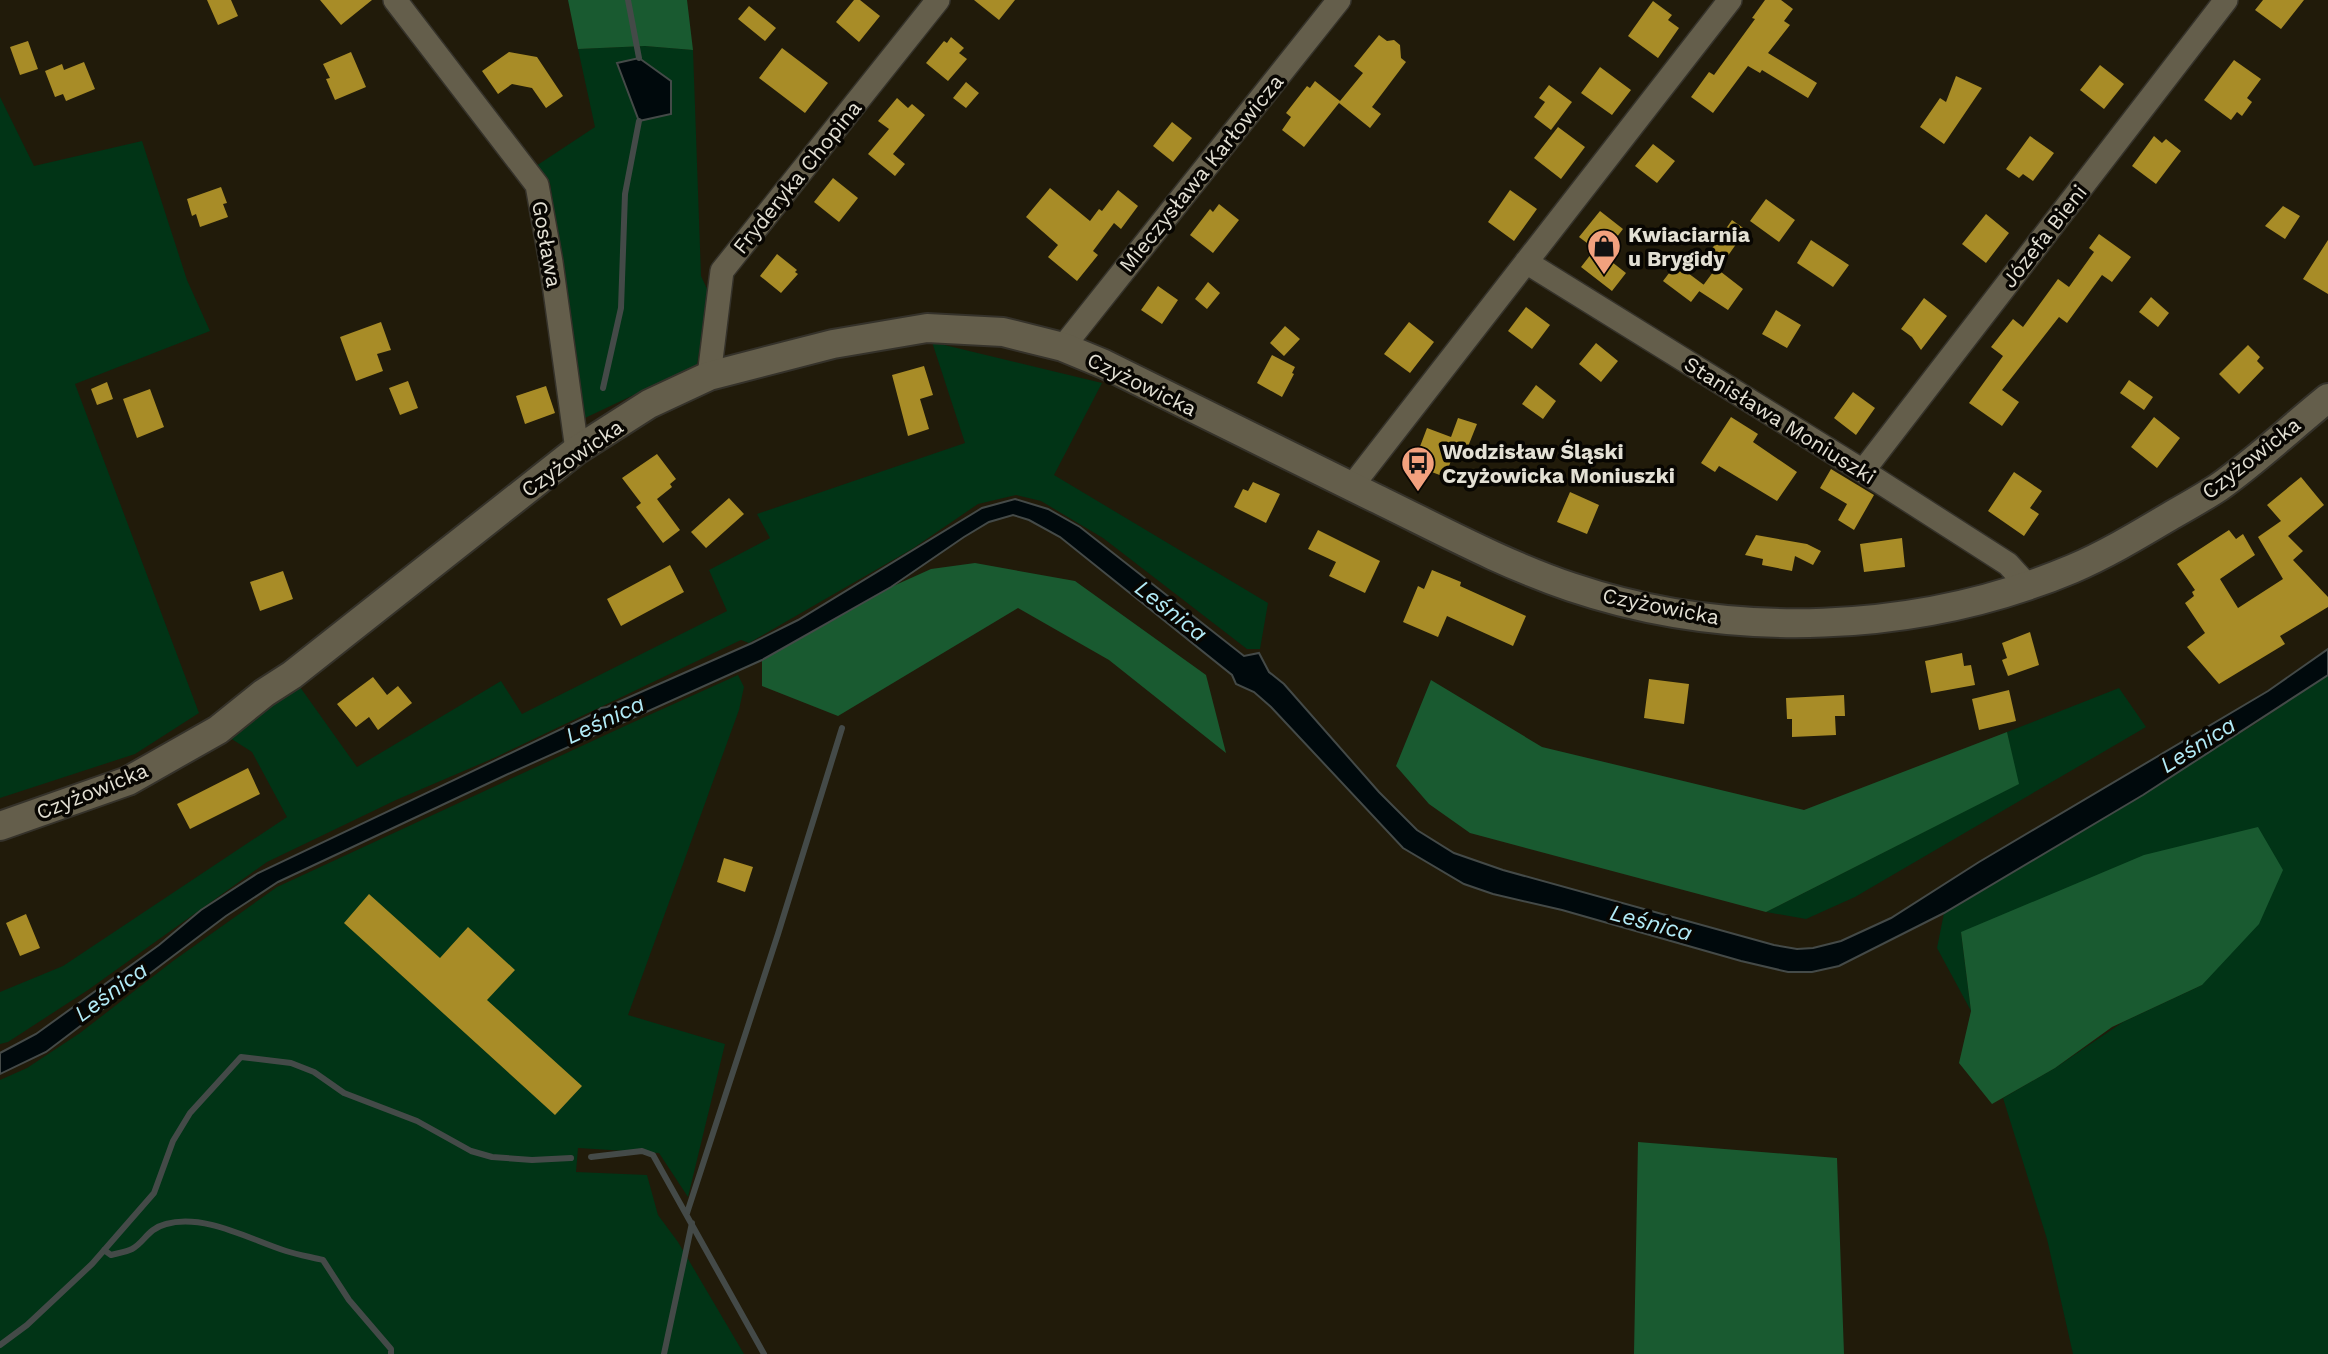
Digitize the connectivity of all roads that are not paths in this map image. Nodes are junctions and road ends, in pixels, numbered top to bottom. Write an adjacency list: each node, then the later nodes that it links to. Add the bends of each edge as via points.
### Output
1 (395, 0): 10 (street, Gosława, via 537,185)
2 (938, 0): 8 (street, Fryderyka Chopina, via 722,271)
3 (1339, 0): 7 (street, Mieczysława Karłowicza)
4 (1730, 0): 6 (street)
5 (2226, 0): 11 (street, Józefa Bieni)
6 (1526, 262): 11 (street, Stanisława Moniuszki); 12 (street)
7 (1063, 347): 8 (street, Czyżowicka, via 1003,332 928,328 834,344); 12 (street, Czyżowicka)
8 (709, 376): 10 (street, Czyżowicka, via 649,404)
9 (2328, 398): 13 (street, Czyżowicka, via 2218,487 2120,546)
10 (577, 450): 14 (street, Czyżowicka, via 218,730 128,781)
11 (1863, 471): 13 (street, Stanisława Moniuszki, via 2008,564)
12 (1352, 486): 13 (street, Czyżowicka, via 1488,553 1572,587 1698,616 1776,622 1892,617)
13 (2027, 585)
14 (0, 826)

